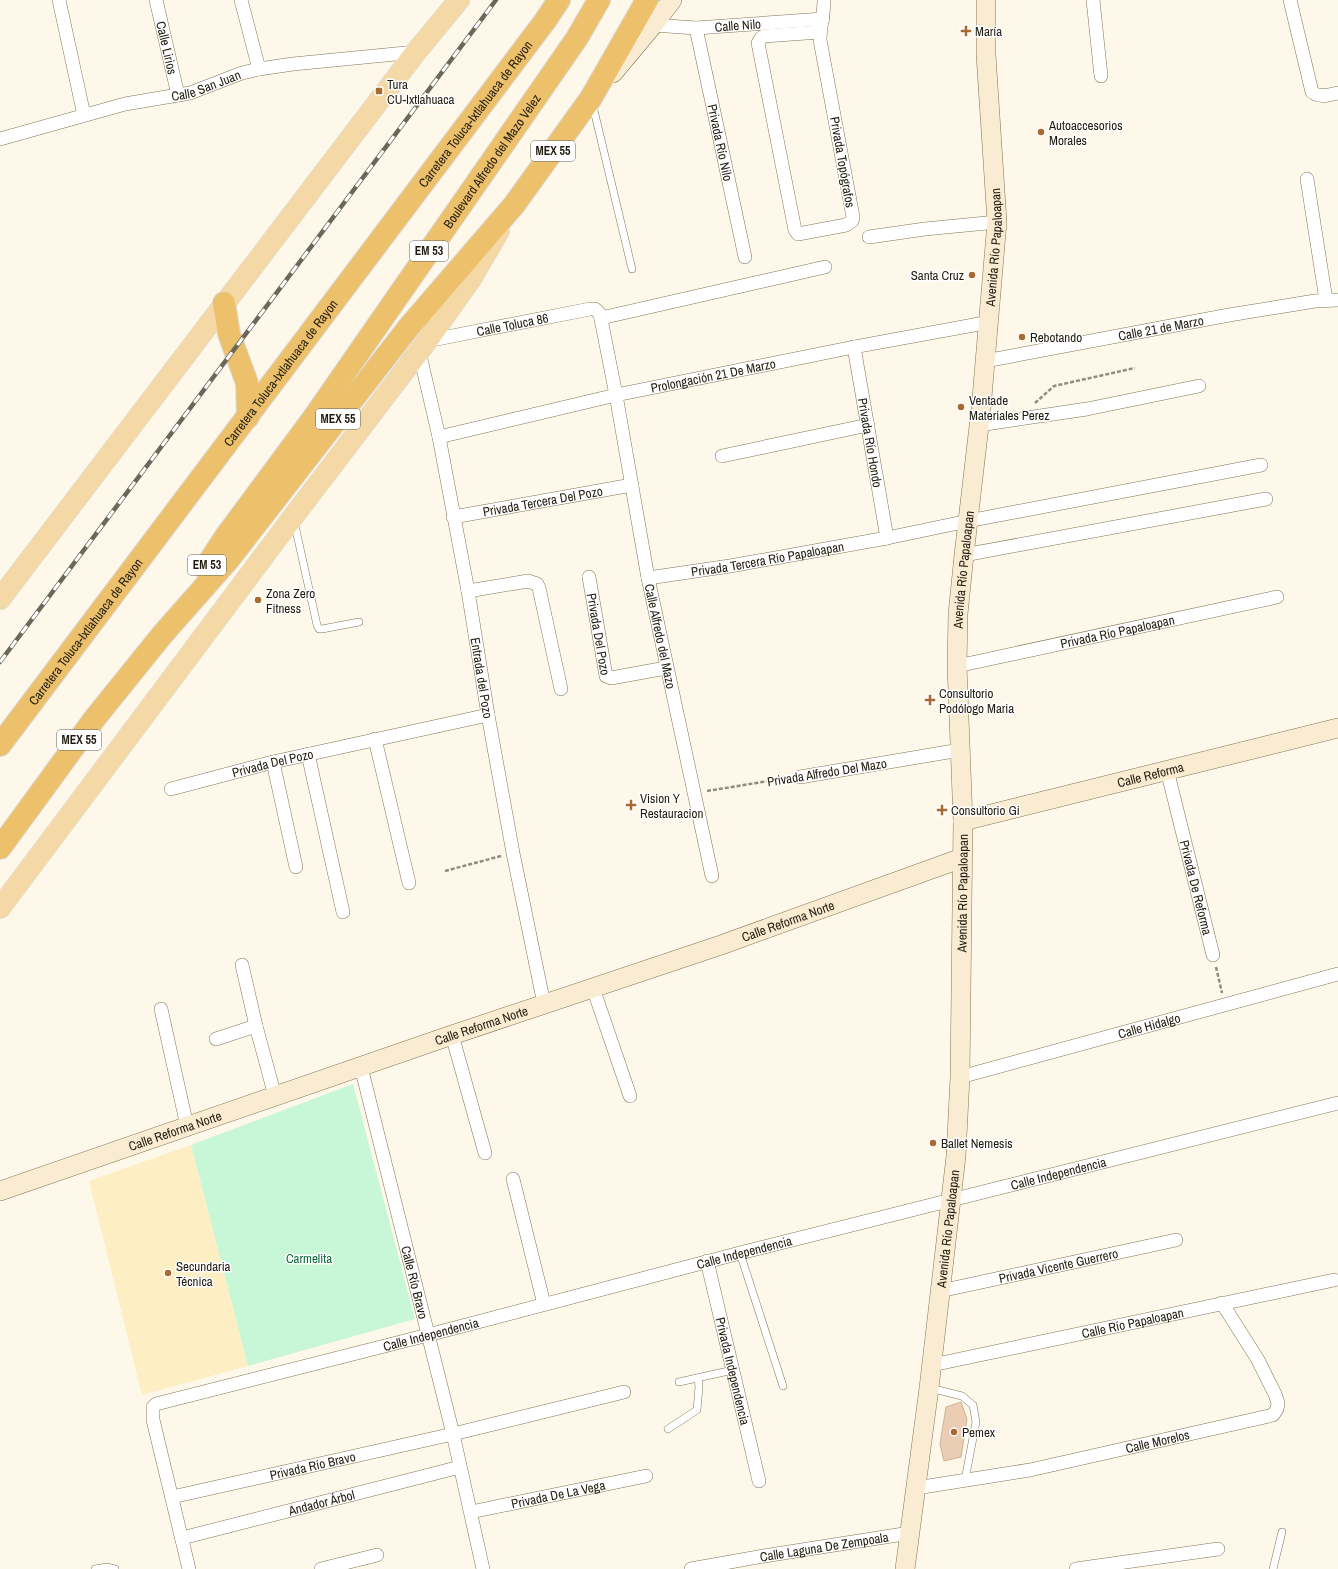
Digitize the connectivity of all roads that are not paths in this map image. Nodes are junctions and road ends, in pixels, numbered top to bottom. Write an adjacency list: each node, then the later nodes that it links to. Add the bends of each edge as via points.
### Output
1 (59, 0): 22 (street)
2 (156, 0): 20 (street, Calle Lirios)
3 (241, 0): 17 (street)
4 (459, 0): 16 (main road)
5 (560, 0): 40 (highway, Carretera Toluca-Ixtlahuaca de Rayon)
6 (599, 0): 59 (highway, Boulevard Alfredo del Mazo Velez / EM 53, via 577,38 312,420 226,536)
7 (647, 0): 21 (highway, MEX 55)
8 (672, 0): 13 (main road, MEX 55)
9 (824, 0): 14 (street)
10 (986, 0): 26 (main road, Avenida Río Papaloapan, via 986,55)
11 (1093, 0): 18 (street)
12 (1290, 0): 19 (street, via 1312,92 1323,96)
13 (653, 25): 15 (street, Calle Nilo); 21 (main road, MEX 55)
14 (821, 26): 14 (street, Privada Topógrafos, via 853,217 846,225 798,234 795,230 758,44 764,36); 15 (street, Calle Nilo)
15 (696, 28): 28 (street, Privada Río Nilo)
16 (416, 52): 17 (street, Calle San Juan); 32 (main road)
17 (259, 69): 20 (street, Calle San Juan)
18 (1101, 76)
19 (1338, 93)
20 (178, 95): 22 (street, Calle San Juan, via 125,104)
21 (591, 98): 25 (highway, MEX 55); 30 (lane)
22 (84, 115): 23 (street, Calle San Juan)
23 (0, 139)
24 (1307, 179): 31 (street)
25 (514, 205): 35 (main road, via 471,279); 59 (highway, MEX 55, via 408,328 229,559)
26 (997, 222): 27 (street); 34 (main road, Avenida Río Papaloapan)
27 (869, 237)
28 (745, 257)
29 (825, 267): 33 (street, Calle Toluca 86)
30 (632, 269)
31 (1332, 300): 37 (street, Calle 21 de Marzo, via 1229,315)
32 (224, 304): 40 (highway, via 229,334 248,383); 57 (main road)
33 (599, 314): 35 (street, Calle Toluca 86, via 595,309 583,310); 39 (street, Calle Alfredo del Mazo)
34 (990, 322): 36 (street, Prolongación 21 De Marzo); 37 (main road, Avenida Río Papaloapan)
35 (423, 346): 43 (street, Entrada del Pozo); 48 (main road)
36 (854, 347): 39 (street, Prolongación 21 De Marzo); 41 (street, Privada Río Hondo)
37 (985, 361): 42 (main road, Avenida Río Papaloapan)
38 (1199, 386): 42 (street, via 1087,409)
39 (616, 395): 43 (street, Prolongación 21 De Marzo); 46 (street, Calle Alfredo del Mazo)
40 (248, 417): 66 (highway, Carretera Toluca-Ixtlahuaca de Rayon)
41 (868, 425): 44 (street); 51 (street, Privada Río Hondo)
42 (979, 425): 50 (main road, Avenida Río Papaloapan)
43 (438, 437): 49 (street, Entrada del Pozo)
44 (722, 456)
45 (1261, 465): 50 (street, Privada Tercera Río Papaloapan)
46 (632, 485): 49 (street, Privada Tercera Del Pozo); 54 (street, Calle Alfredo del Mazo)
47 (1266, 499): 52 (street)
48 (293, 517): 58 (lane, via 316,625 322,630); 79 (main road)
49 (453, 517): 55 (street, Entrada del Pozo)
50 (968, 520): 51 (street, Privada Tercera Río Papaloapan); 52 (main road, Avenida Río Papaloapan)
51 (887, 538): 54 (street, Privada Tercera Río Papaloapan)
52 (964, 555): 60 (main road, Avenida Río Papaloapan, via 958,614)
53 (589, 577): 61 (street, Privada Del Pozo, via 606,676 611,678)
54 (648, 578): 61 (street, Calle Alfredo del Mazo)
55 (468, 591): 62 (street, via 528,582 537,584); 63 (street, Entrada del Pozo)
56 (1277, 597): 60 (street, Privada Río Papaloapan)
57 (0, 599)
58 (359, 622)
59 (162, 635): 74 (highway, MEX 55, via 95,718)
60 (957, 666): 67 (main road, Avenida Río Papaloapan)
61 (666, 668): 77 (street, Calle Alfredo del Mazo)
62 (561, 689)
63 (488, 715): 65 (street, Privada Del Pozo); 85 (street, Entrada del Pozo)
64 (1338, 728): 70 (main road, Calle Reforma)
65 (375, 740): 68 (street, Privada Del Pozo); 78 (street)
66 (0, 745)
67 (960, 750): 71 (street, Privada Alfredo Del Mazo); 73 (main road, Avenida Río Papaloapan)
68 (308, 754): 69 (street, Privada Del Pozo); 80 (street)
69 (273, 762): 72 (street, Privada Del Pozo); 76 (street)
70 (1166, 770): 73 (main road, Calle Reforma); 81 (street, Privada De Reforma)
71 (800, 777)
72 (171, 789)
73 (963, 821): 75 (main road, Avenida Río Papaloapan)
74 (0, 848)
75 (962, 858): 84 (main road, Calle Reforma Norte); 91 (main road, Avenida Río Papaloapan)
76 (296, 867)
77 (712, 876)
78 (409, 883)
79 (0, 908)
80 (343, 912)
81 (1213, 955)
82 (242, 965): 87 (street)
83 (1338, 974): 91 (street, Calle Hidalgo)
84 (593, 988): 85 (main road, Calle Reforma Norte); 93 (street)
85 (544, 1004): 88 (main road, Calle Reforma Norte)
86 (161, 1009): 95 (street)
87 (256, 1026): 89 (street); 92 (street)
88 (452, 1035): 90 (main road, Calle Reforma Norte); 96 (street)
89 (216, 1039)
90 (361, 1067): 92 (main road, Calle Reforma Norte); 107 (street, Calle Río Bravo)
91 (960, 1078): 99 (main road, Avenida Río Papaloapan)
92 (275, 1096): 95 (main road, Calle Reforma Norte)
93 (630, 1096)
94 (1338, 1103): 99 (street, Calle Independencia)
95 (187, 1126): 98 (main road, Calle Reforma Norte)
96 (485, 1153)
97 (512, 1179): 106 (street)
98 (0, 1191)
99 (951, 1200): 101 (street, Calle Independencia); 104 (main road, Avenida Río Papaloapan)
100 (1176, 1240): 104 (street, Privada Vicente Guerrero)
101 (740, 1253): 102 (street, Calle Independencia); 112 (lane)
102 (707, 1261): 106 (street, Calle Independencia); 109 (street, Privada Independencia)
103 (1334, 1280): 105 (street, Calle Río Papaloapan)
104 (940, 1291): 108 (main road, Avenida Río Papaloapan)
105 (1222, 1303): 108 (street, Calle Río Papaloapan); 119 (street, Calle Morelos, via 1258,1360 1275,1394 1278,1403 1273,1415 1056,1464)
106 (544, 1304): 107 (street, Calle Independencia)
107 (428, 1335): 116 (street, Calle Río Bravo); 122 (street, Calle Independencia, via 162,1402 153,1407 153,1420)
108 (932, 1365): 113 (main road, Avenida Río Papaloapan)
109 (733, 1370): 110 (lane); 120 (street, Privada Independencia)
110 (698, 1378): 111 (lane); 115 (lane, via 700,1387 697,1410)
111 (679, 1382)
112 (783, 1386)
113 (929, 1388): 119 (lane, via 962,1396 973,1405 976,1422); 121 (main road, Avenida Río Papaloapan)
114 (624, 1392): 116 (street, Privada Río Bravo)
115 (668, 1429)
116 (453, 1434): 117 (street, Calle Río Bravo); 122 (street, Privada Río Bravo)
117 (460, 1467): 123 (street, Calle Río Bravo); 126 (street, Andador Árbol)
118 (646, 1476): 123 (street, Privada De La Vega)
119 (965, 1480): 121 (street, Calle Morelos)
120 (759, 1481)
121 (916, 1488): 125 (main road, Avenida Río Papaloapan)
122 (172, 1497): 126 (street)
123 (471, 1512): 133 (street, Calle Río Bravo)
124 (1282, 1532): 137 (lane)
125 (910, 1533): 134 (street, Calle Laguna De Zempoala); 135 (main road, Avenida Río Papaloapan)
126 (182, 1538): 131 (street)
127 (1218, 1549): 136 (street)
128 (377, 1555): 132 (street)
129 (95, 1569): 130 (lane)
130 (115, 1569)
131 (189, 1569)
132 (321, 1569)
133 (483, 1569)
134 (691, 1569)
135 (905, 1569)
136 (1076, 1569)
137 (1273, 1569)

